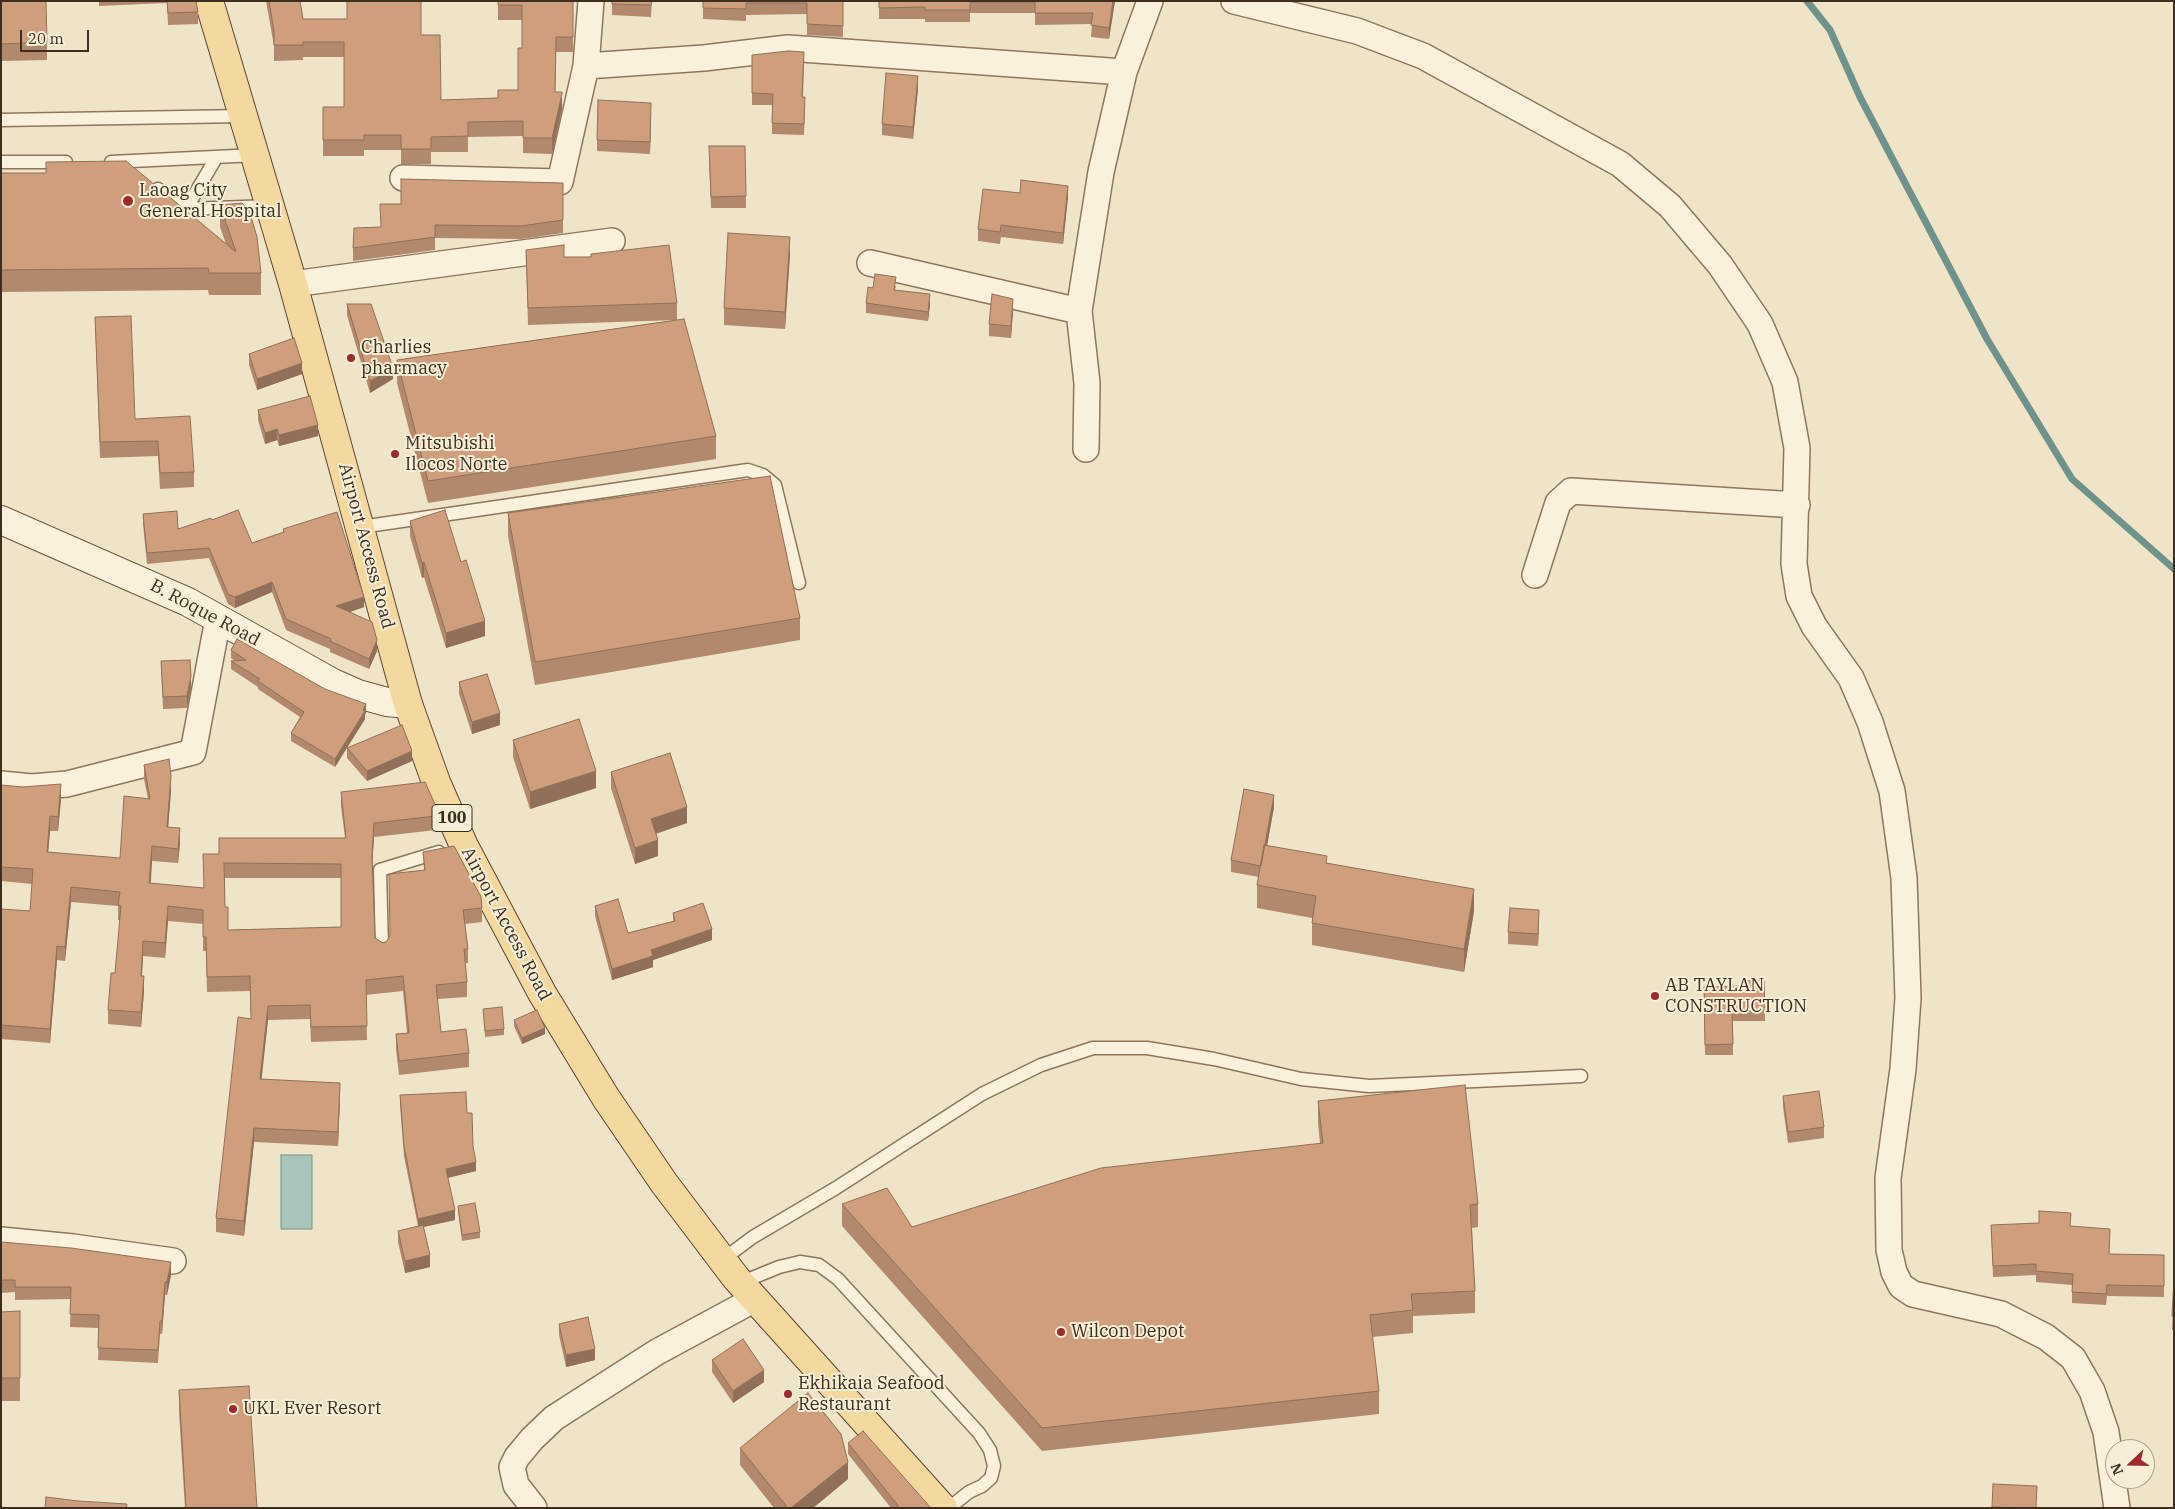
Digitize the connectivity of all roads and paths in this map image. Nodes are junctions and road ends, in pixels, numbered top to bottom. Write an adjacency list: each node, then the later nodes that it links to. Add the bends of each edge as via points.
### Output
1 (210, 1): 7 (main road, Airport Access Road / 100)
2 (592, 1): 5 (street)
3 (1150, 1): 6 (street)
4 (1234, 1): 25 (street, via 1357,31 1423,56 1620,164 1670,206 1720,265 1760,324 1785,382 1798,448)
5 (586, 66): 6 (street, via 704,58 788,48); 16 (street, via 560,182)
6 (1124, 72): 23 (street, via 1101,172)
7 (244, 116): 8 (lane); 9 (main road, Airport Access Road / 100)
8 (1, 120)
9 (256, 155): 10 (lane); 18 (main road, Airport Access Road / 100)
10 (216, 158): 14 (lane); 19 (lane)
11 (1, 162): 12 (lane)
12 (80, 162)
13 (100, 162): 14 (lane)
14 (119, 162): 15 (lane)
15 (134, 172)
16 (403, 178)
17 (149, 183): 19 (lane)
18 (271, 206): 19 (lane); 22 (main road, Airport Access Road / 100)
19 (186, 209)
20 (612, 242): 22 (street)
21 (870, 263): 23 (street)
22 (294, 284): 27 (main road, Airport Access Road / 100)
23 (1080, 311): 24 (street, via 1087,383)
24 (1086, 449)
25 (1797, 505): 28 (street, via 1571,491 1558,503); 43 (street, via 1794,564 1799,596 1814,626 1851,678 1870,722 1892,791 1904,878 1908,998 1903,1068 1888,1178 1889,1250 1894,1272 1901,1286 1913,1294 2001,1314 2046,1337 2073,1358 2092,1391 2106,1432)
26 (1, 520): 30 (street, B. Roque Road, via 125,573)
27 (361, 527): 29 (lane, via 748,470 764,475 775,485); 31 (main road, Airport Access Road / 100)
28 (1535, 576)
29 (799, 583)
30 (218, 619): 31 (street, B. Roque Road, via 333,683 358,694); 32 (street, via 194,752 67,784 32,787)
31 (408, 704): 33 (main road, Airport Access Road / 100, via 436,782)
32 (1, 784)
33 (464, 846): 34 (lane, via 380,870); 37 (main road, Airport Access Road / 100, via 542,994 606,1098)
34 (382, 949)
35 (1581, 1076): 37 (lane, via 1369,1086 1300,1079 1214,1059 1147,1048 1093,1048 1041,1065 982,1094 753,1237)
36 (1, 1240): 38 (street)
37 (722, 1260): 39 (main road, Airport Access Road / 100)
38 (173, 1261)
39 (748, 1291): 40 (street, via 554,1418 532,1439 512,1467 516,1485); 41 (main road, Airport Access Road / 100); 42 (lane, via 800,1262 819,1265 838,1279 979,1433 990,1450 994,1466 991,1478)
40 (534, 1508)
41 (944, 1508)
42 (949, 1508)
43 (2116, 1508)

